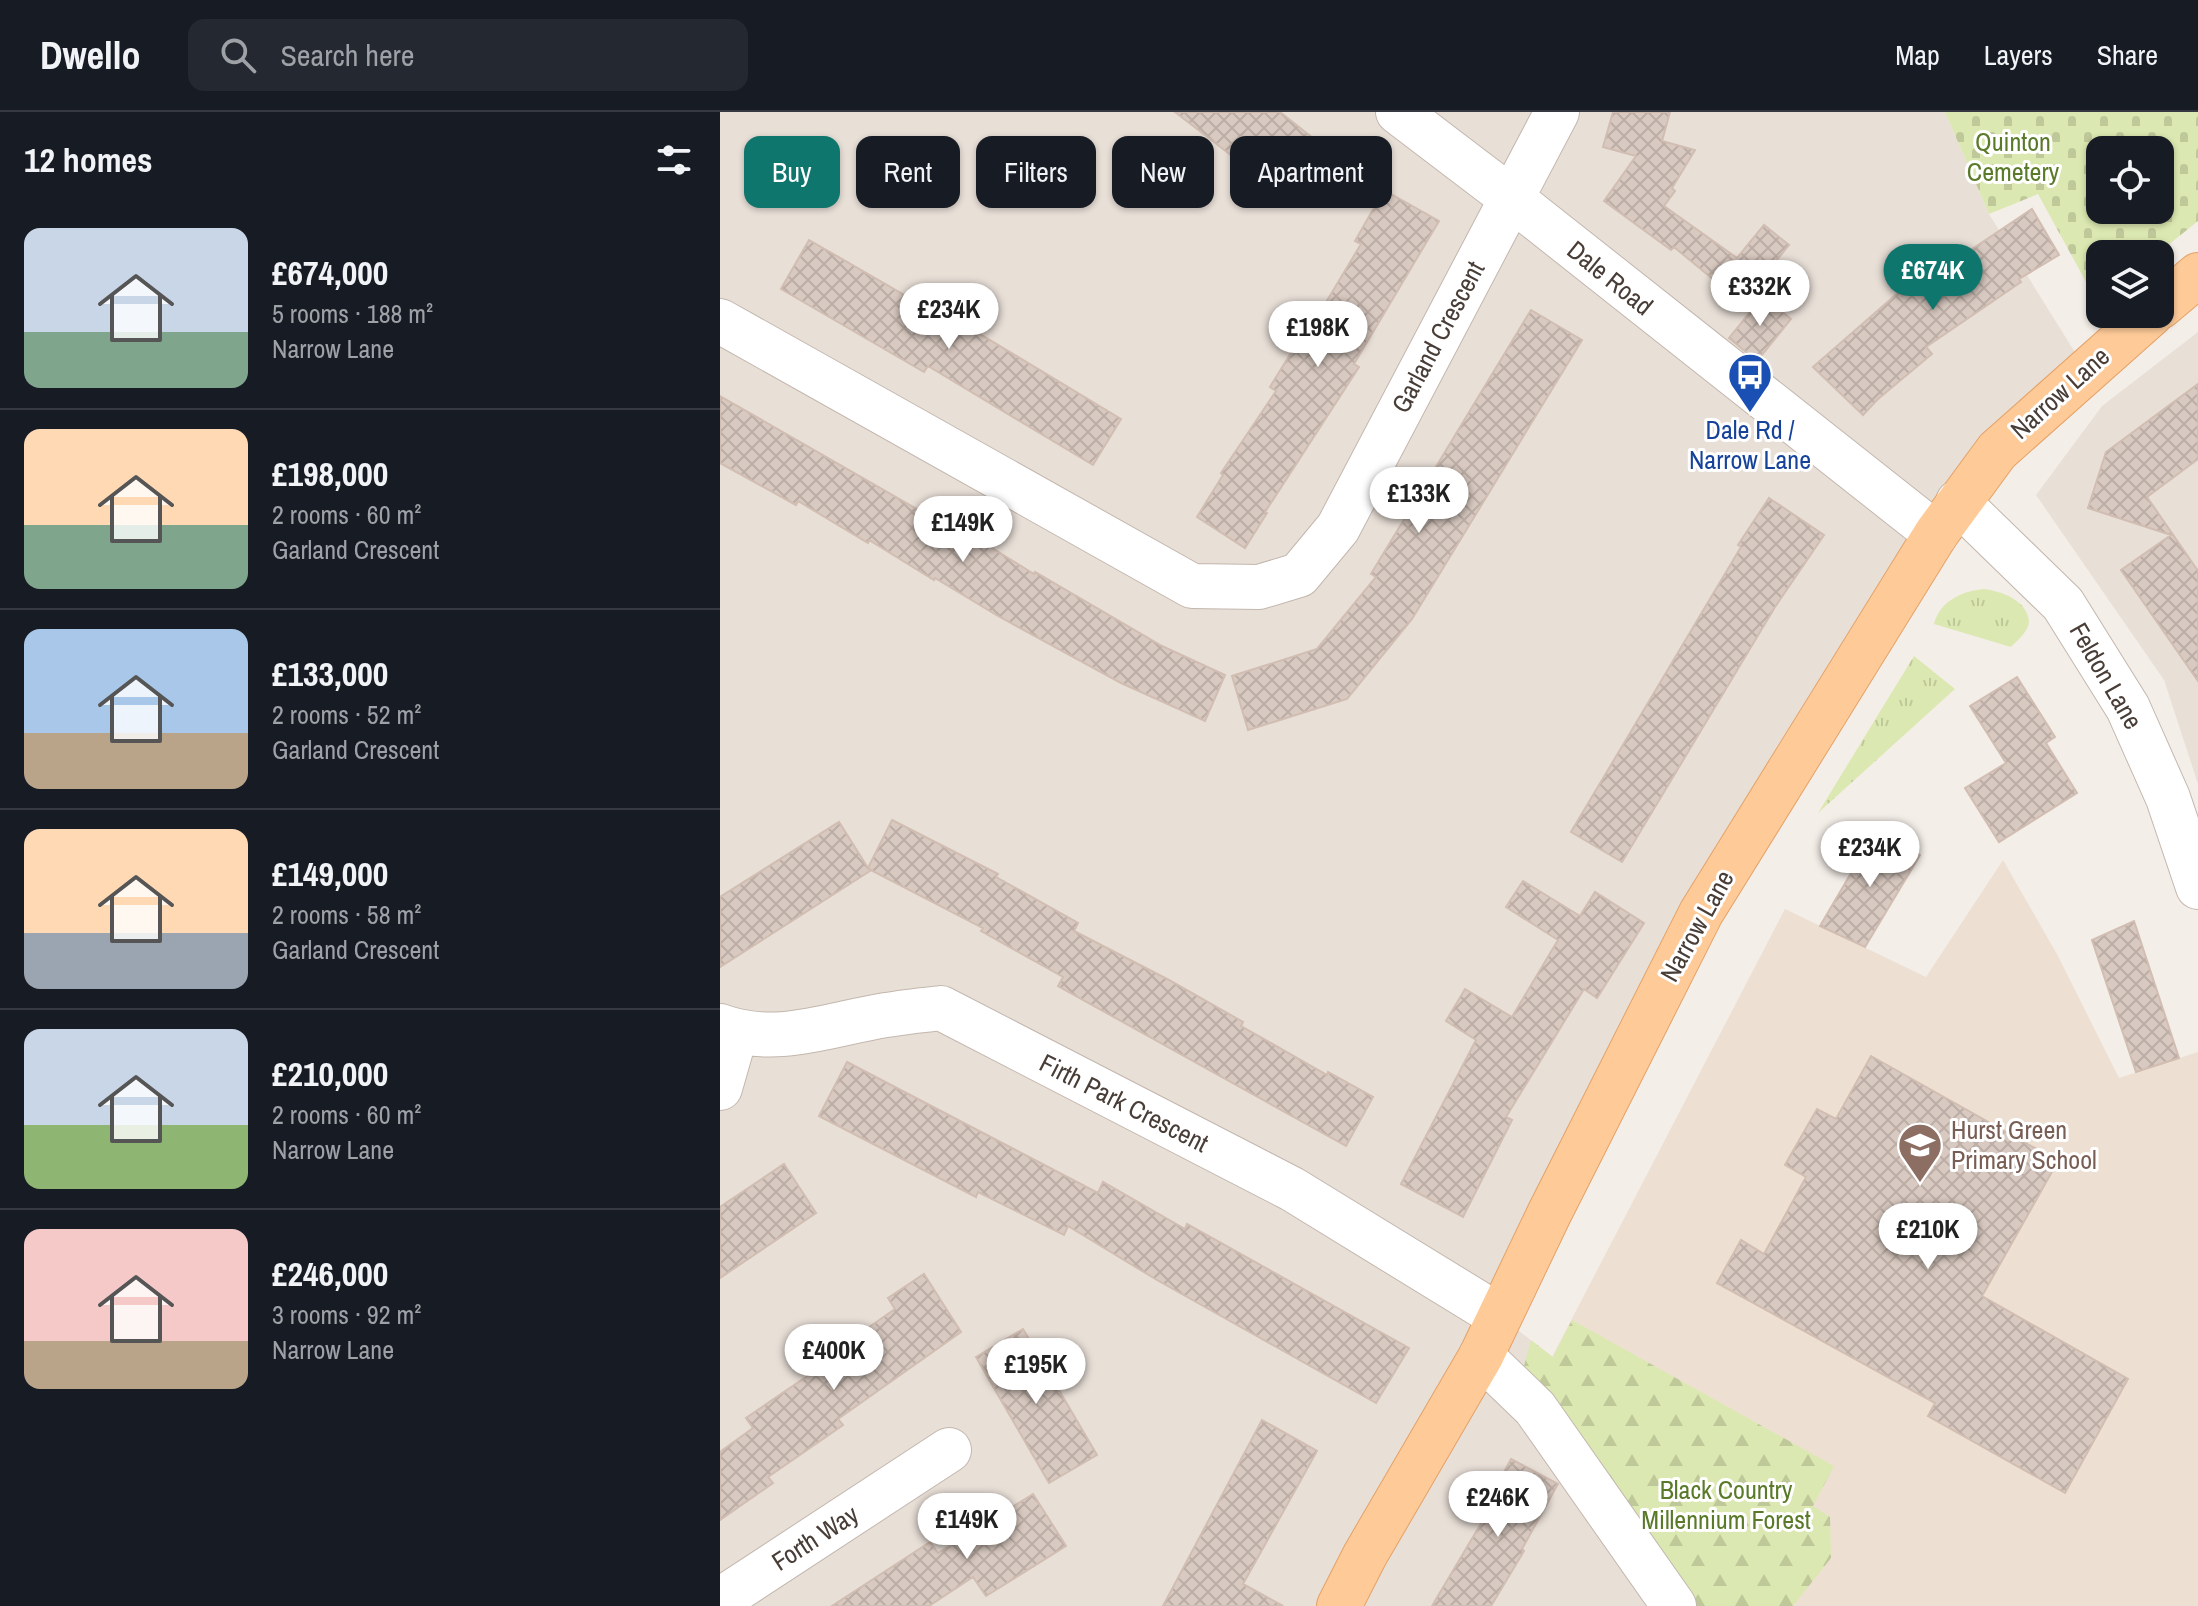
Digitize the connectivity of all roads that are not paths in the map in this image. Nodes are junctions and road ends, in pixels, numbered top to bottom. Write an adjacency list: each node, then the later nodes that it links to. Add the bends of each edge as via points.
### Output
1 (1398, 112): 3 (street, Dale Road)
2 (1557, 112): 3 (street, Garland Crescent)
3 (1511, 198): 6 (street, Garland Crescent, via 1338,528 1299,575 1259,587 1192,586); 8 (street, Dale Road)
4 (2198, 275): 5 (main road)
5 (2174, 295)
6 (720, 321)
7 (2135, 328): 8 (main road, Narrow Lane, via 1997,451)
8 (1947, 518): 9 (street, Feldon Lane, via 2063,604 2128,708 2168,798); 12 (main road, Narrow Lane, via 1701,913)
9 (2198, 887)
10 (728, 1029): 11 (street); 12 (street, Firth Park Crescent, via 780,1036 941,1008 1292,1189)
11 (720, 1088)
12 (1499, 1316): 13 (main road, Narrow Lane)
13 (1481, 1356): 16 (main road, Narrow Lane); 17 (street, via 1535,1408)
14 (949, 1450): 15 (street, Forth Way)
15 (720, 1600)
16 (1339, 1606)
17 (1674, 1606)

